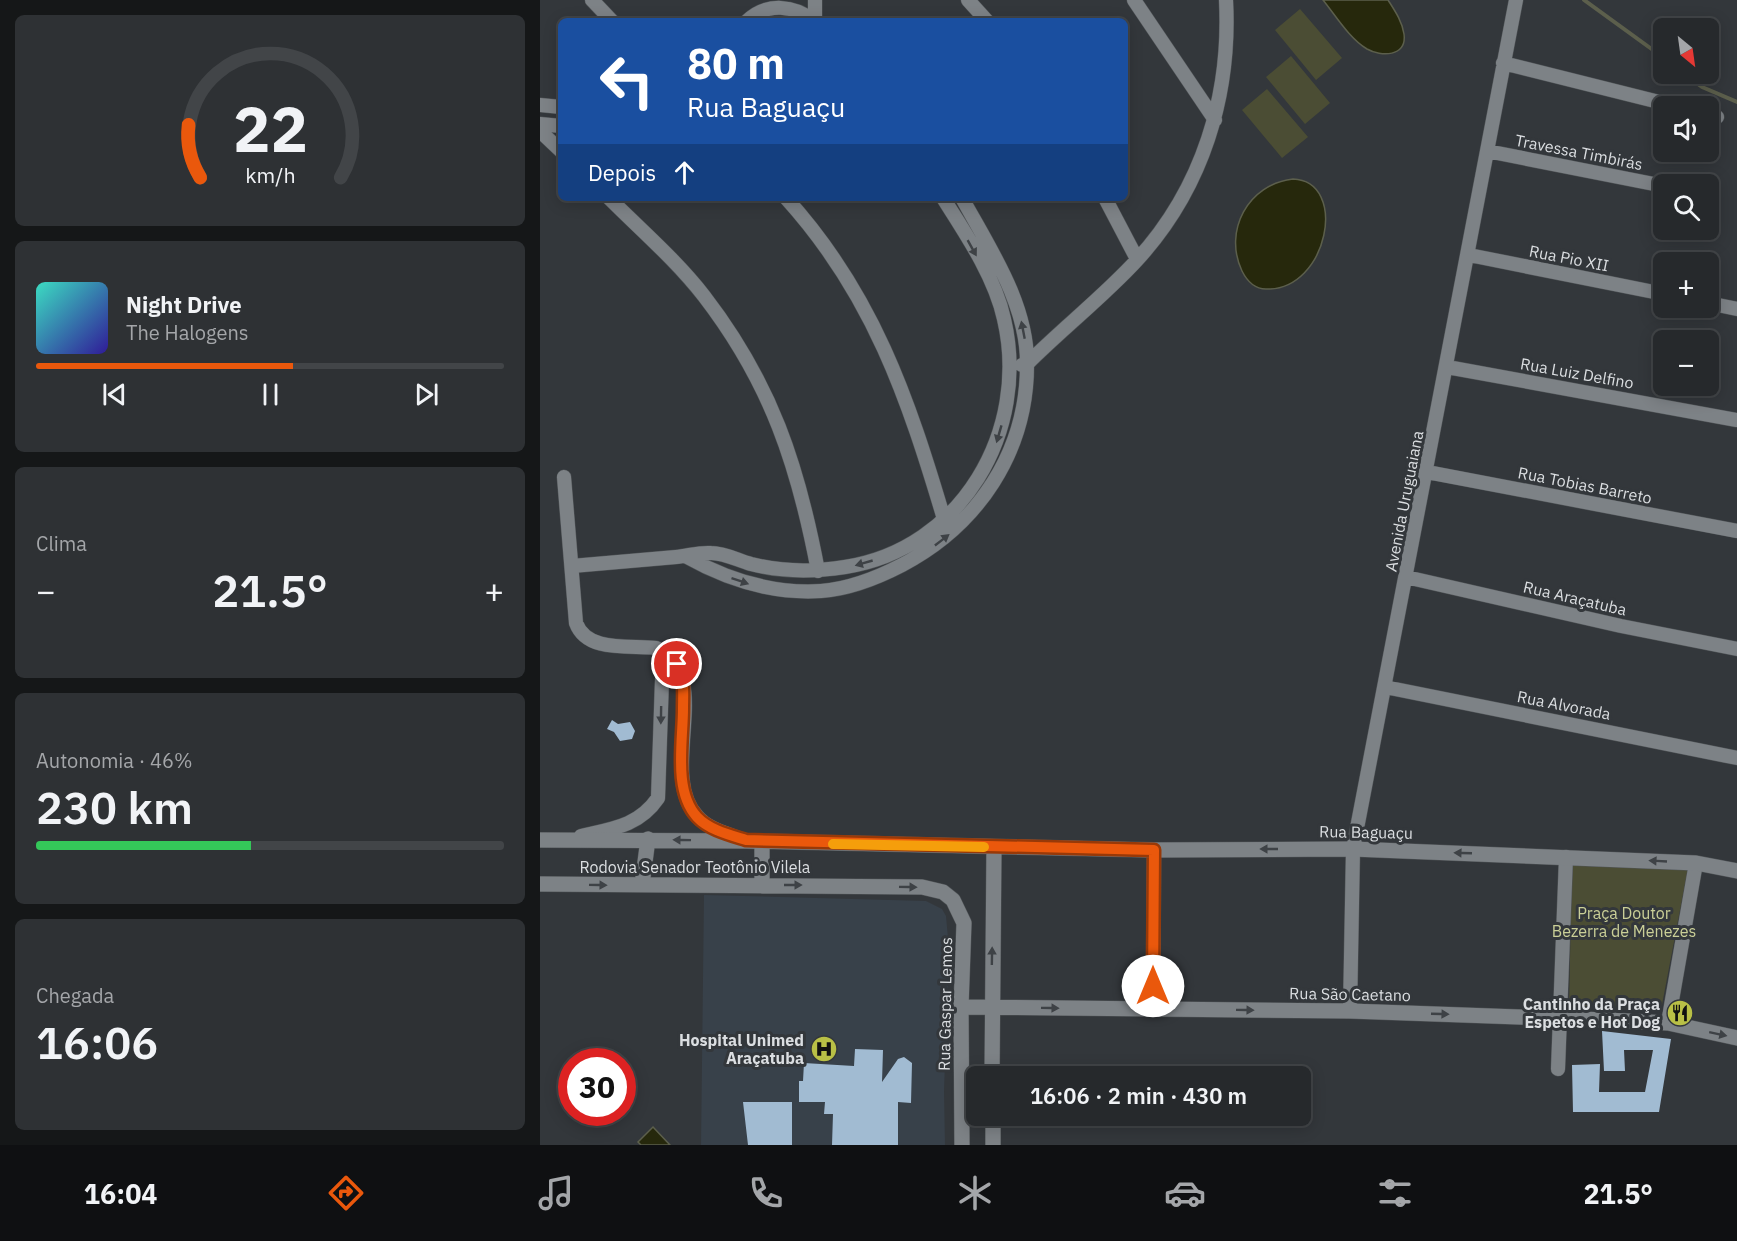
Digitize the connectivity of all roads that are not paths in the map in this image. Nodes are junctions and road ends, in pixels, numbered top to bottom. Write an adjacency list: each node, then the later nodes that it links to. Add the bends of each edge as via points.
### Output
1 (592, 0): 8 (street)
2 (814, 0): 11 (street)
3 (968, 0): 12 (street)
4 (1134, 0): 17 (street)
5 (1226, 0): 17 (street, via 1228,35)
6 (1516, 0): 13 (street, Avenida Uruguaiana)
7 (775, 4): 9 (street); 10 (street)
8 (609, 18)
9 (752, 18)
10 (810, 18)
11 (815, 18)
12 (984, 18)
13 (1503, 63): 14 (street); 22 (street, Avenida Uruguaiana)
14 (1653, 100)
15 (540, 105): 16 (street)
16 (558, 107)
17 (1215, 120): 30 (street, via 1205,152 1180,201)
18 (540, 124): 19 (street)
19 (558, 126)
20 (540, 131): 21 (street)
21 (558, 148)
22 (1487, 151): 23 (street, Travessa Timbirás); 29 (street, Avenida Uruguaiana)
23 (1653, 184)
24 (612, 201): 47 (street, via 703,296 752,370 789,449)
25 (789, 201): 40 (street, via 823,241 876,330 902,387)
26 (945, 201): 36 (street, one-way to 36, via 996,294)
27 (964, 201): 34 (street, one-way to 27, via 1023,326 1012,293)
28 (1107, 201): 30 (street)
29 (1469, 255): 31 (street, Rua Pio XII); 35 (street, Avenida Uruguaiana)
30 (1137, 259): 34 (street)
31 (1653, 292)
32 (1719, 305): 33 (street)
33 (1737, 309)
34 (1028, 363): 36 (street); 44 (street, one-way to 34, via 956,529 982,501 1002,470 1017,435 1026,399)
35 (1447, 367): 37 (street, Rua Luiz Delfino); 38 (street, Avenida Uruguaiana)
36 (1012, 368): 40 (street, one-way to 40, via 994,453 975,485)
37 (1737, 420)
38 (1427, 472): 41 (street, Rua Tobias Barreto); 48 (street, Avenida Uruguaiana)
39 (564, 477): 45 (street)
40 (944, 519): 42 (street)
41 (1737, 531)
42 (911, 543): 44 (street); 47 (street, one-way to 47, via 874,560)
43 (687, 556): 45 (street); 46 (street, via 716,553); 49 (street, one-way to 49, via 712,571 746,583)
44 (918, 556): 49 (street, via 859,584 821,591)
45 (572, 566): 51 (street, via 580,633 595,643 656,648)
46 (790, 570): 47 (street); 49 (street)
47 (818, 571)
48 (1406, 577): 50 (street, Rua Araçatuba); 52 (street, Avenida Uruguaiana)
49 (789, 591)
50 (1737, 649)
51 (672, 659): 56 (street, one-way to 56, via 662,680 658,798 649,812 636,821); 57 (street, via 683,680 682,778 686,799 697,816 712,828)
52 (1385, 687): 53 (street, Rua Alvorada); 59 (street, Avenida Uruguaiana)
53 (1737, 758)
54 (648, 839): 56 (main road, Rodovia Senador Teotônio Vilela); 57 (main road, Rodovia Senador Teotônio Vilela, one-way to 54); 65 (main road)
55 (540, 840): 56 (main road, Rodovia Senador Teotônio Vilela)
56 (565, 840)
57 (754, 841): 58 (main road, Rodovia Senador Teotônio Vilela); 66 (main road)
58 (994, 847): 60 (main road, Rua Baguaçu); 69 (main road, one-way to 58)
59 (1353, 849): 60 (main road, Rua Baguaçu, one-way to 60); 61 (main road, Rua Baguaçu, one-way to 59); 71 (street, Avenida Uruguaiana)
60 (1154, 850): 70 (street)
61 (1566, 857): 62 (main road, Rua Baguaçu, one-way to 61); 72 (street)
62 (1696, 863): 63 (main road, Rua Baguaçu); 73 (street)
63 (1737, 871)
64 (540, 884): 65 (main road, Rodovia Senador Teotônio Vilela, one-way to 65)
65 (642, 885): 66 (main road, Rodovia Senador Teotônio Vilela)
66 (762, 886): 67 (main road, Rodovia Senador Teotônio Vilela, one-way to 67)
67 (850, 886): 68 (main road, Rua Gaspar Lemos, one-way to 68, via 922,887 943,892 953,900 964,923)
68 (961, 1007): 69 (main road, Rua São Caetano); 78 (main road, Rua Gaspar Lemos)
69 (992, 1007): 70 (main road, Rua São Caetano, one-way to 70); 75 (main road)
70 (1153, 1009): 71 (main road, Rua São Caetano, one-way to 71)
71 (1350, 1011): 72 (main road, Rua São Caetano, one-way to 72)
72 (1560, 1019): 73 (main road, Rua São Caetano); 76 (street)
73 (1668, 1023): 74 (main road, Rua São Caetano, one-way to 74)
74 (1737, 1038)
75 (992, 1066)
76 (1558, 1070)
77 (993, 1126): 79 (main road)
78 (962, 1145)
79 (993, 1145)

